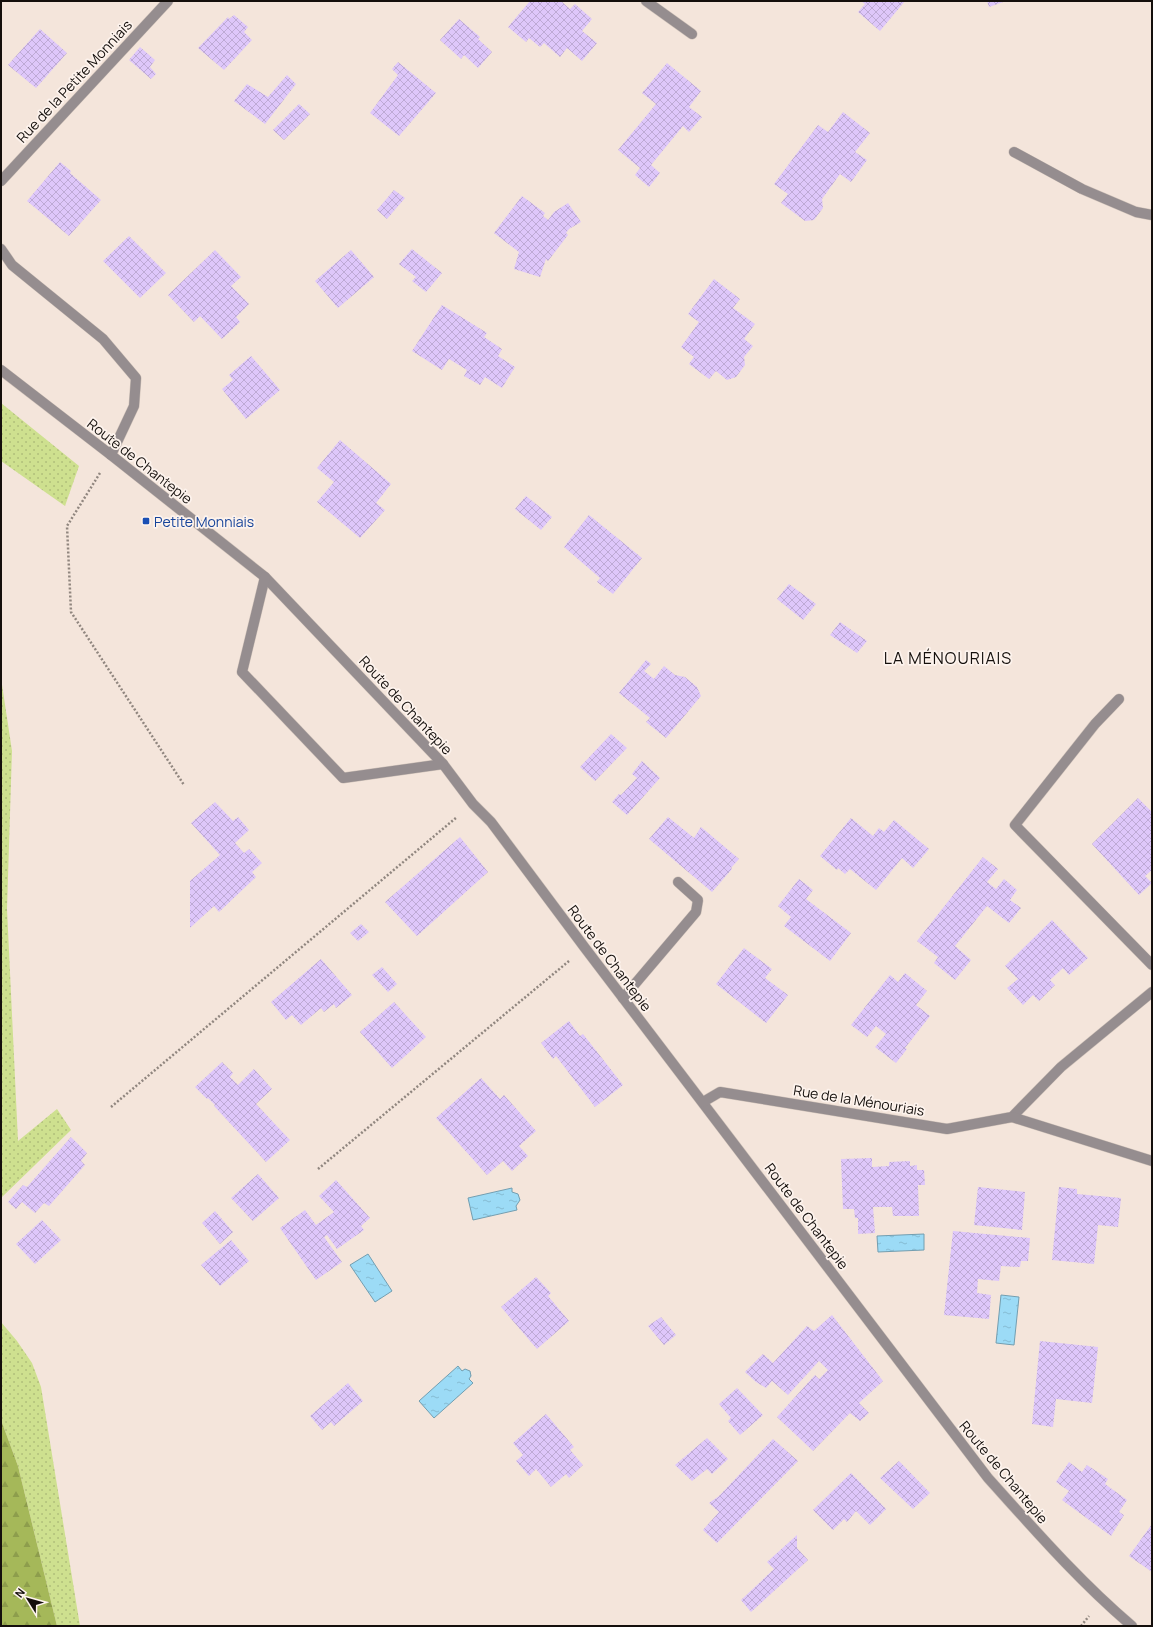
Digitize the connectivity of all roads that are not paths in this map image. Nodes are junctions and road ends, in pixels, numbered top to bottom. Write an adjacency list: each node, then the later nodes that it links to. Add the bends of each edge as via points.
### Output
1 (168, 1): 5 (street, Rue de la Petite Monniais)
2 (646, 1): 3 (street)
3 (692, 34)
4 (1014, 152): 6 (street, via 1082,189 1136,212)
5 (1, 181)
6 (1152, 215)
7 (1, 249): 9 (street, via 12,265 103,339 136,378 134,406)
8 (1, 370): 9 (street, Route de Chantepie)
9 (111, 455): 10 (street, Route de Chantepie)
10 (265, 577): 12 (street, Route de Chantepie); 12 (street, via 242,672 343,778)
11 (1119, 699): 14 (street, via 1095,724 1015,825)
12 (443, 764): 16 (street, Route de Chantepie, via 473,804 491,822)
13 (678, 882): 16 (street, via 698,900 696,912)
14 (1152, 965)
15 (1152, 992): 18 (street, via 1061,1067)
16 (623, 998): 17 (street, Route de Chantepie)
17 (703, 1102): 18 (street, Rue de la Ménouriais, via 720,1092 947,1129); 20 (street, Route de Chantepie, via 988,1478 1059,1557)
18 (1012, 1117): 19 (street, Rue de la Ménouriais)
19 (1152, 1161)
20 (1132, 1626)

